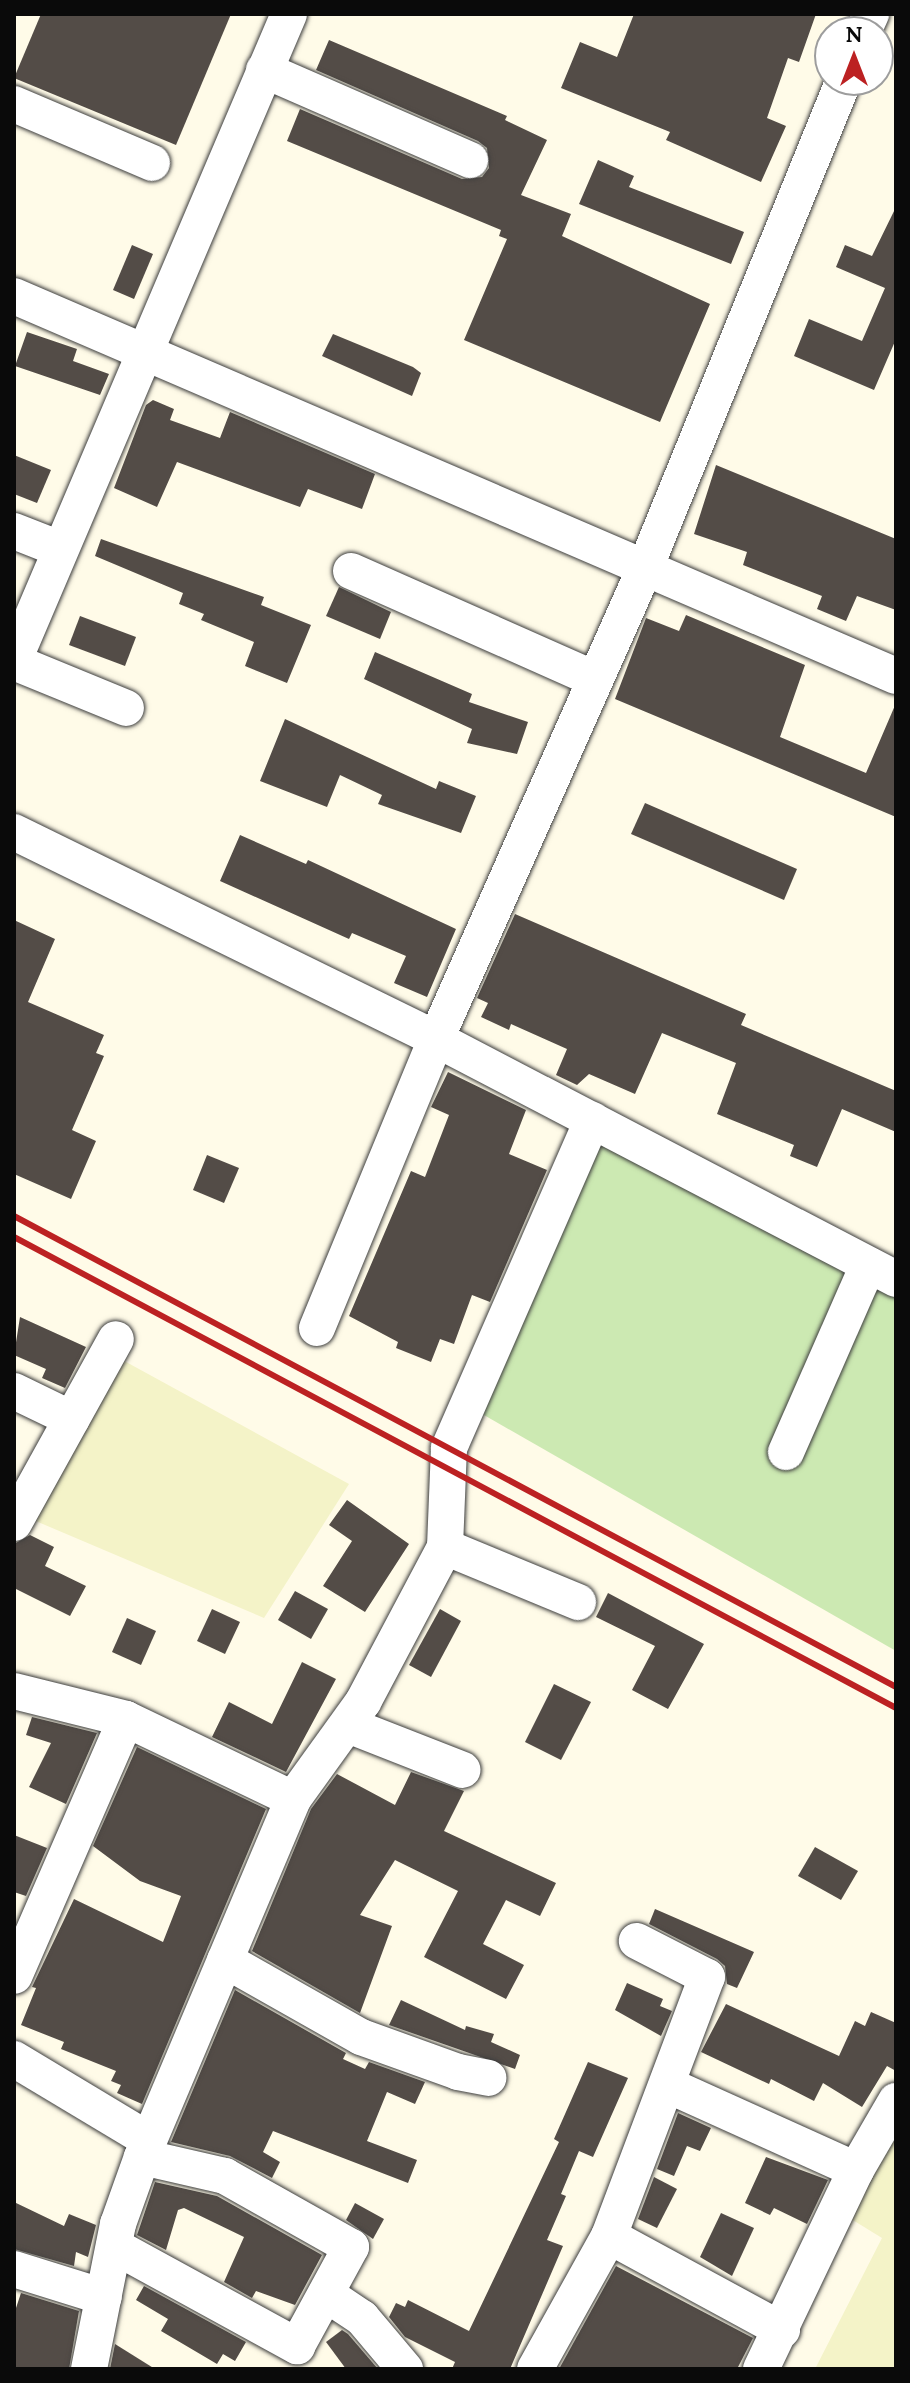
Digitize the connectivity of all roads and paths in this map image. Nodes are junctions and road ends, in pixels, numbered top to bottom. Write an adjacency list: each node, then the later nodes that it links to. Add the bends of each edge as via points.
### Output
1 (289, 14): 2 (street)
2 (264, 70): 5 (street); 8 (street)
3 (837, 96): 11 (street)
4 (14, 104): 6 (street)
5 (470, 160)
6 (152, 163)
7 (14, 296): 8 (street)
8 (143, 353): 10 (street); 11 (street)
9 (14, 531): 10 (street)
10 (60, 549): 13 (street)
11 (645, 568): 14 (street); 15 (street)
12 (351, 571): 15 (street)
13 (14, 661): 16 (street)
14 (896, 676)
15 (595, 679): 18 (street)
16 (126, 708)
17 (14, 832): 18 (street)
18 (436, 1039): 19 (street); 21 (street)
19 (592, 1120): 20 (street); 27 (street, via 449,1448)
20 (882, 1272): 25 (street)
21 (317, 1328)
22 (116, 1339): 24 (street)
23 (14, 1391): 24 (street)
24 (72, 1419): 26 (street)
25 (786, 1452)
26 (14, 1523)
27 (445, 1547): 28 (street); 31 (street)
28 (578, 1602)
29 (14, 1691): 30 (street)
30 (126, 1719): 33 (street); 36 (street)
31 (348, 1725): 32 (street); 33 (street)
32 (463, 1770)
33 (293, 1799): 35 (street)
34 (637, 1941): 39 (street, via 707,1977)
35 (225, 1960): 38 (street, via 361,2037); 41 (street)
36 (14, 1976)
37 (14, 2059): 41 (street)
38 (488, 2078)
39 (670, 2086): 42 (street); 43 (street)
40 (896, 2101): 42 (street)
41 (146, 2149): 44 (street); 46 (street, via 225,2176 351,2247)
42 (856, 2170): 48 (street)
43 (609, 2236): 48 (street); 51 (street)
44 (114, 2246): 46 (street, via 297,2346); 47 (street)
45 (14, 2269): 47 (street)
46 (326, 2294): 50 (street, via 362,2318)
47 (104, 2297): 49 (street)
48 (782, 2330): 52 (street)
49 (89, 2369)
50 (405, 2369)
51 (535, 2369)
52 (761, 2369)

